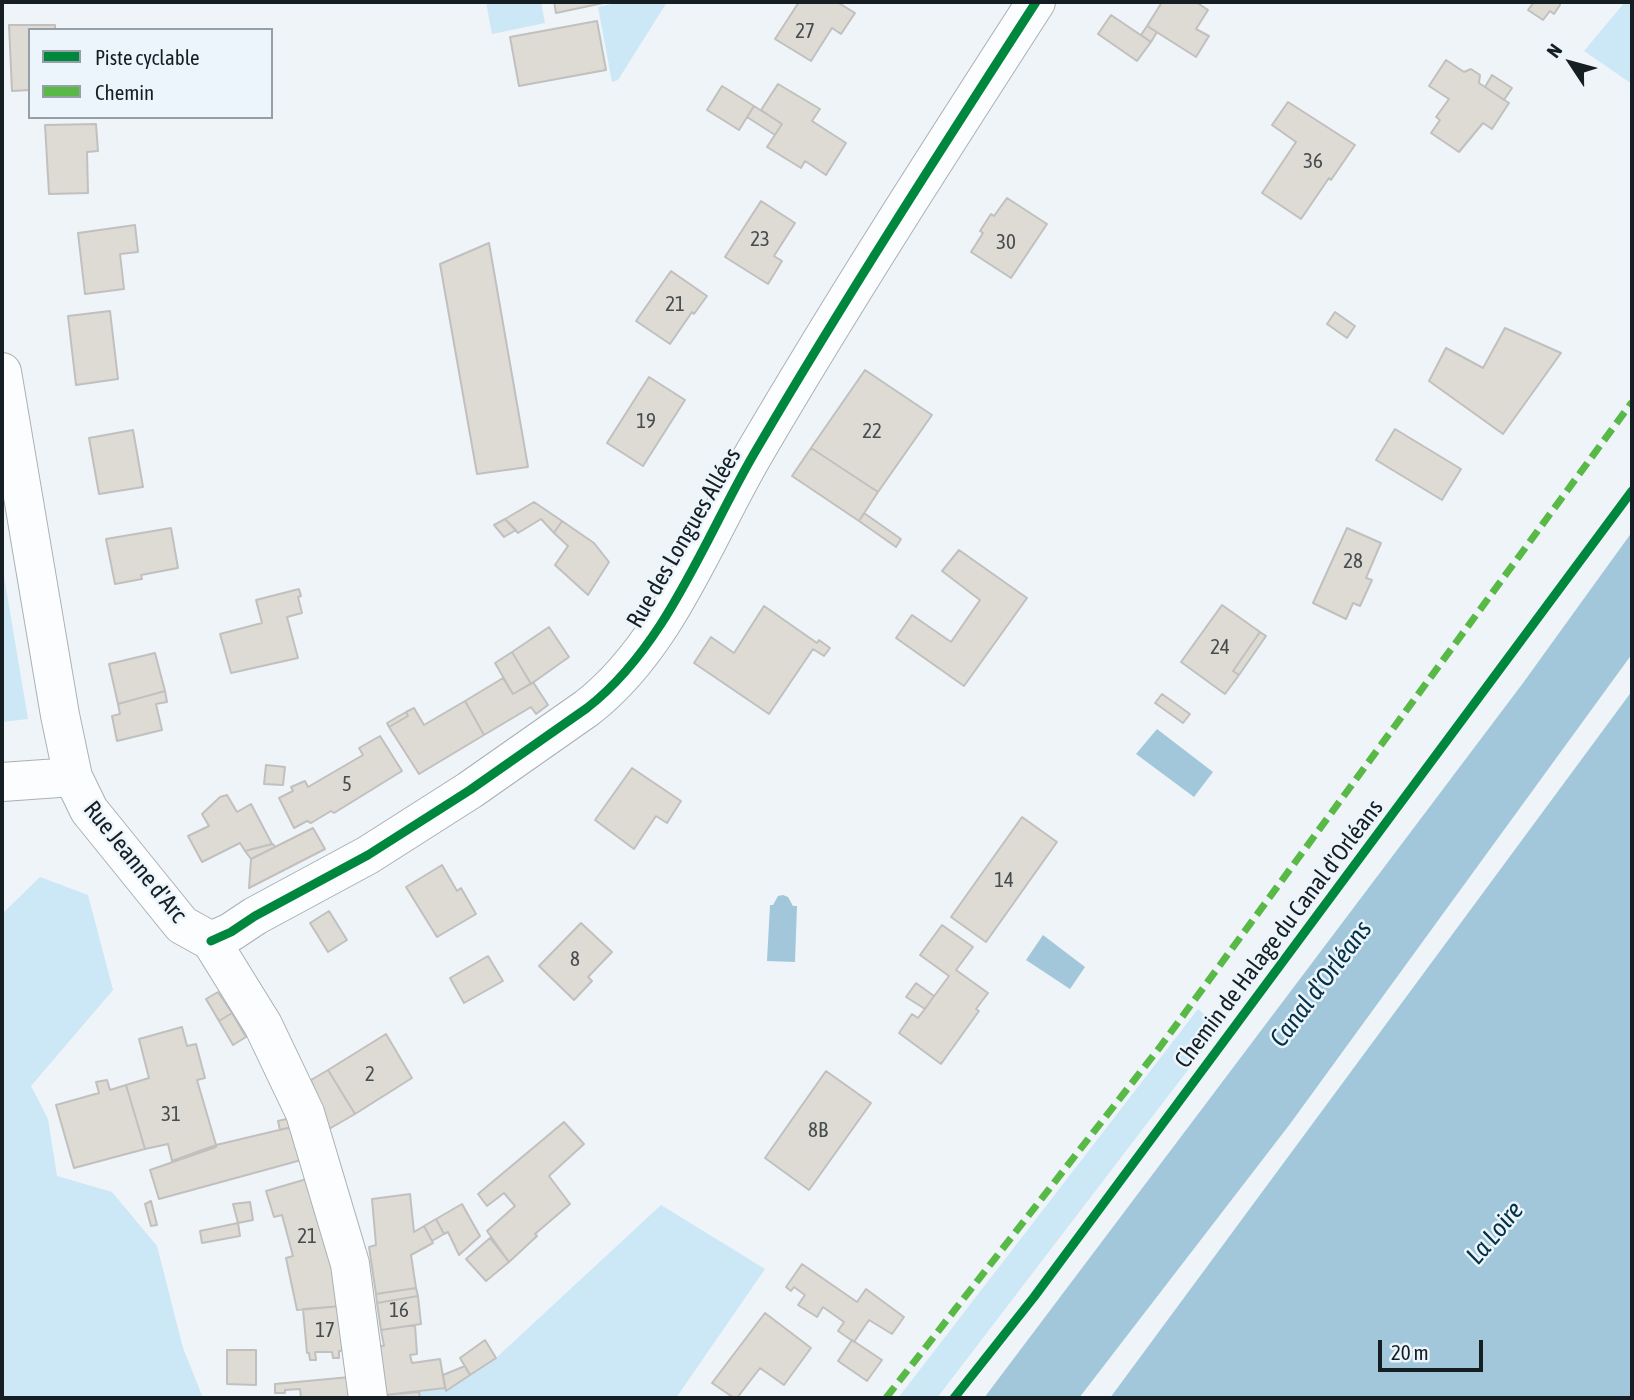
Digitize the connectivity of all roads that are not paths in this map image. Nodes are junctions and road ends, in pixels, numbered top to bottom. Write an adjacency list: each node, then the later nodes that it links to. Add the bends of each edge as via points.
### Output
1 (1036, 2): 5 (street, Rue des Longues Allées, via 843,304 662,622 620,678 587,708 470,790 368,855)
2 (2, 372): 3 (street, Rue Jeanne d'Arc)
3 (73, 777): 4 (street); 5 (street, Rue Jeanne d'Arc, via 89,810 182,925)
4 (2, 782)
5 (211, 941): 6 (street, Rue Jeanne d'Arc, via 262,1025 305,1113 350,1264)
6 (368, 1398)

